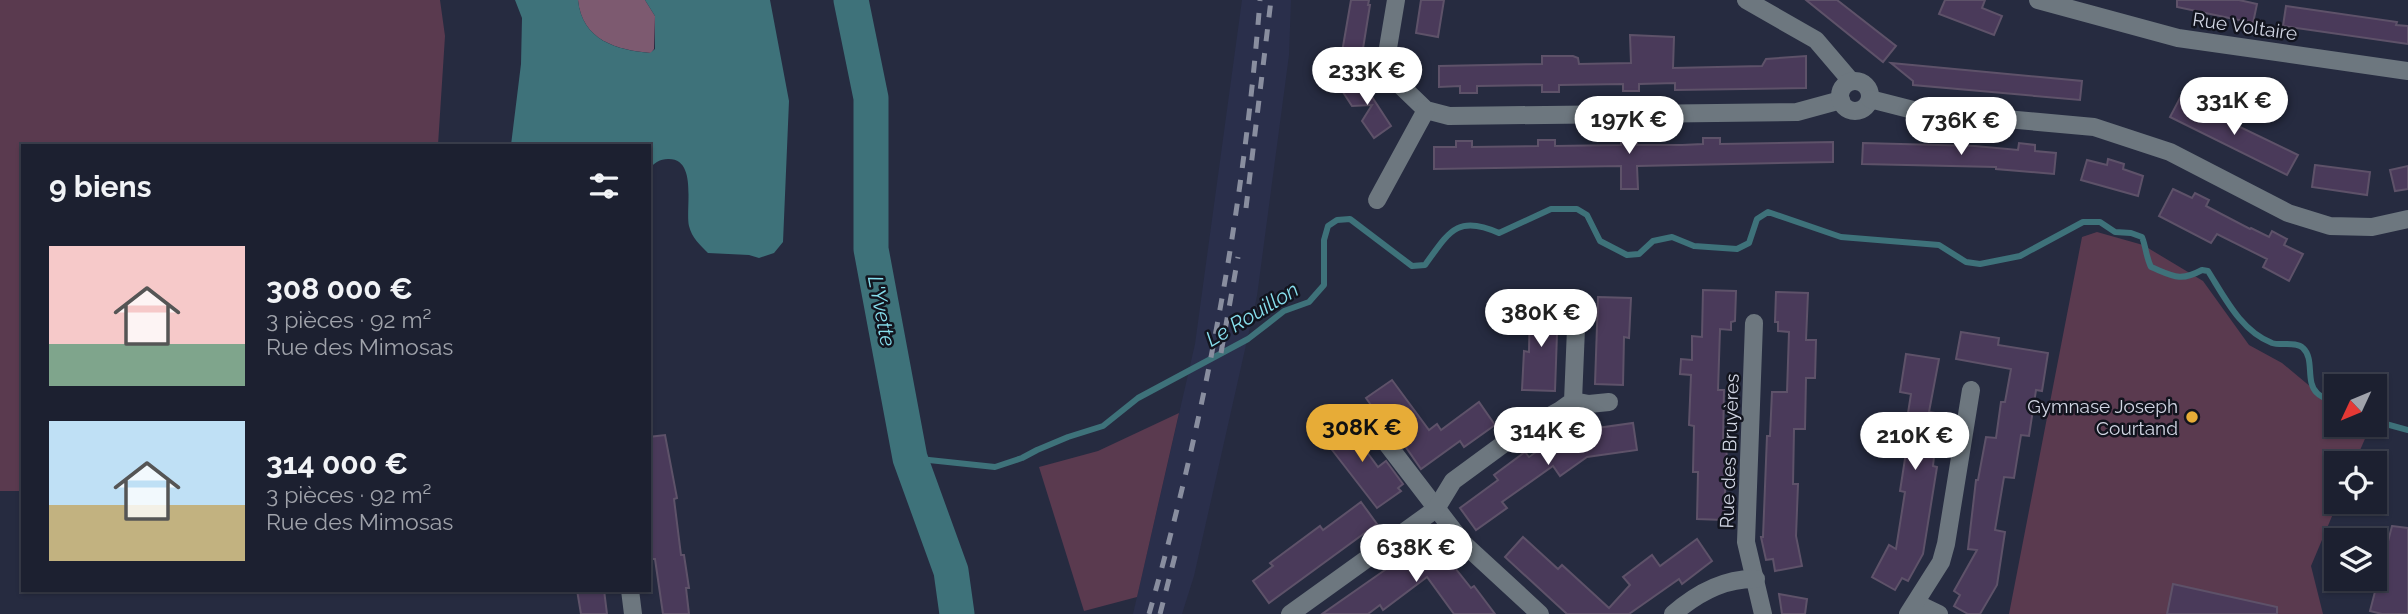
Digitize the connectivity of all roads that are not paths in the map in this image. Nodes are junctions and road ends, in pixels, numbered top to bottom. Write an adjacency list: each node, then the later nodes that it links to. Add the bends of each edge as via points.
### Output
1 (1396, 0): 8 (street, via 1388,48 1398,83)
2 (1746, 0): 5 (street, via 1815,40)
3 (2038, 0): 4 (street, Rue Voltaire, via 2178,38)
4 (2408, 71)
5 (1851, 81): 6 (street, via 1867,86); 7 (street, via 1841,90)
6 (1870, 99): 7 (street, via 1856,112); 10 (street, via 1917,111 2094,127 2171,152 2288,213 2330,226 2372,227)
7 (1840, 100): 8 (street, via 1797,111 1449,116)
8 (1426, 110): 9 (street)
9 (1377, 200)
10 (2408, 219)
11 (1577, 304): 14 (street)
12 (1754, 323): 18 (street, Rue des Bruyères, via 1746,542)
13 (1971, 390): 20 (street, via 1946,544 1941,562)
14 (1573, 401): 15 (street); 17 (street, via 1517,434 1453,481)
15 (1609, 402)
16 (1360, 418): 17 (street, via 1381,436)
17 (1436, 509): 21 (street, via 1463,543); 23 (street)
18 (1756, 579): 24 (street, via 1719,584); 25 (street, Rue des Bruyères)
19 (630, 592): 22 (street)
20 (1912, 609): 26 (street)
21 (1535, 612)
22 (633, 614)
23 (1290, 614)
24 (1672, 614)
25 (1763, 614)
26 (1939, 614)

